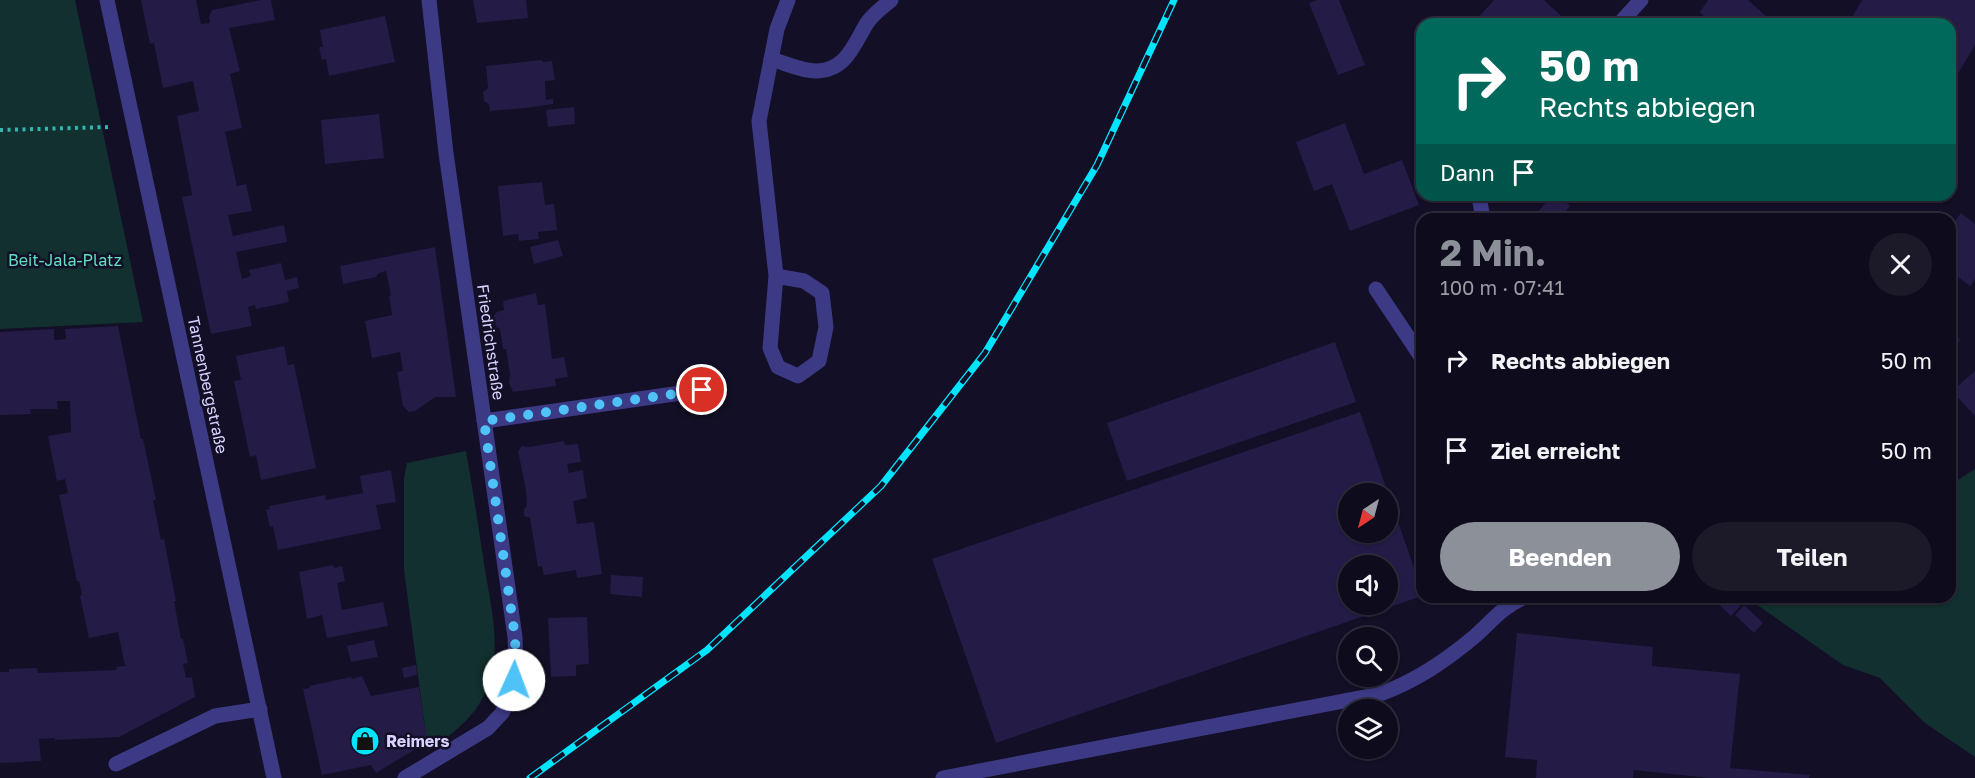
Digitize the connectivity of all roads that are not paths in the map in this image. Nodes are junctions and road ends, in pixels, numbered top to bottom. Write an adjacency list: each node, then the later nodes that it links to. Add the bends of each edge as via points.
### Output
1 (107, 0): 14 (street, Tannenbergstraße)
2 (429, 0): 12 (street, Friedrichstraße)
3 (788, 0): 7 (street)
4 (891, 0): 7 (street, via 869,20 849,56 834,68 816,71)
5 (1641, 0): 6 (street)
6 (1624, 18)
7 (771, 59): 8 (street, via 759,121)
8 (776, 276): 8 (street, via 771,348 778,367 798,376 819,361 826,327 822,293 804,281)
9 (1376, 289): 10 (street)
10 (1416, 349)
11 (702, 390): 12 (street)
12 (484, 421): 17 (street, Friedrichstraße, via 515,637 512,693 502,713 488,728)
13 (1514, 603): 18 (street, via 1440,664 1403,686 1380,694)
14 (260, 709): 15 (street, via 215,716); 16 (street, Tannenbergstraße)
15 (116, 764)
16 (274, 778)
17 (405, 778)
18 (943, 778)

